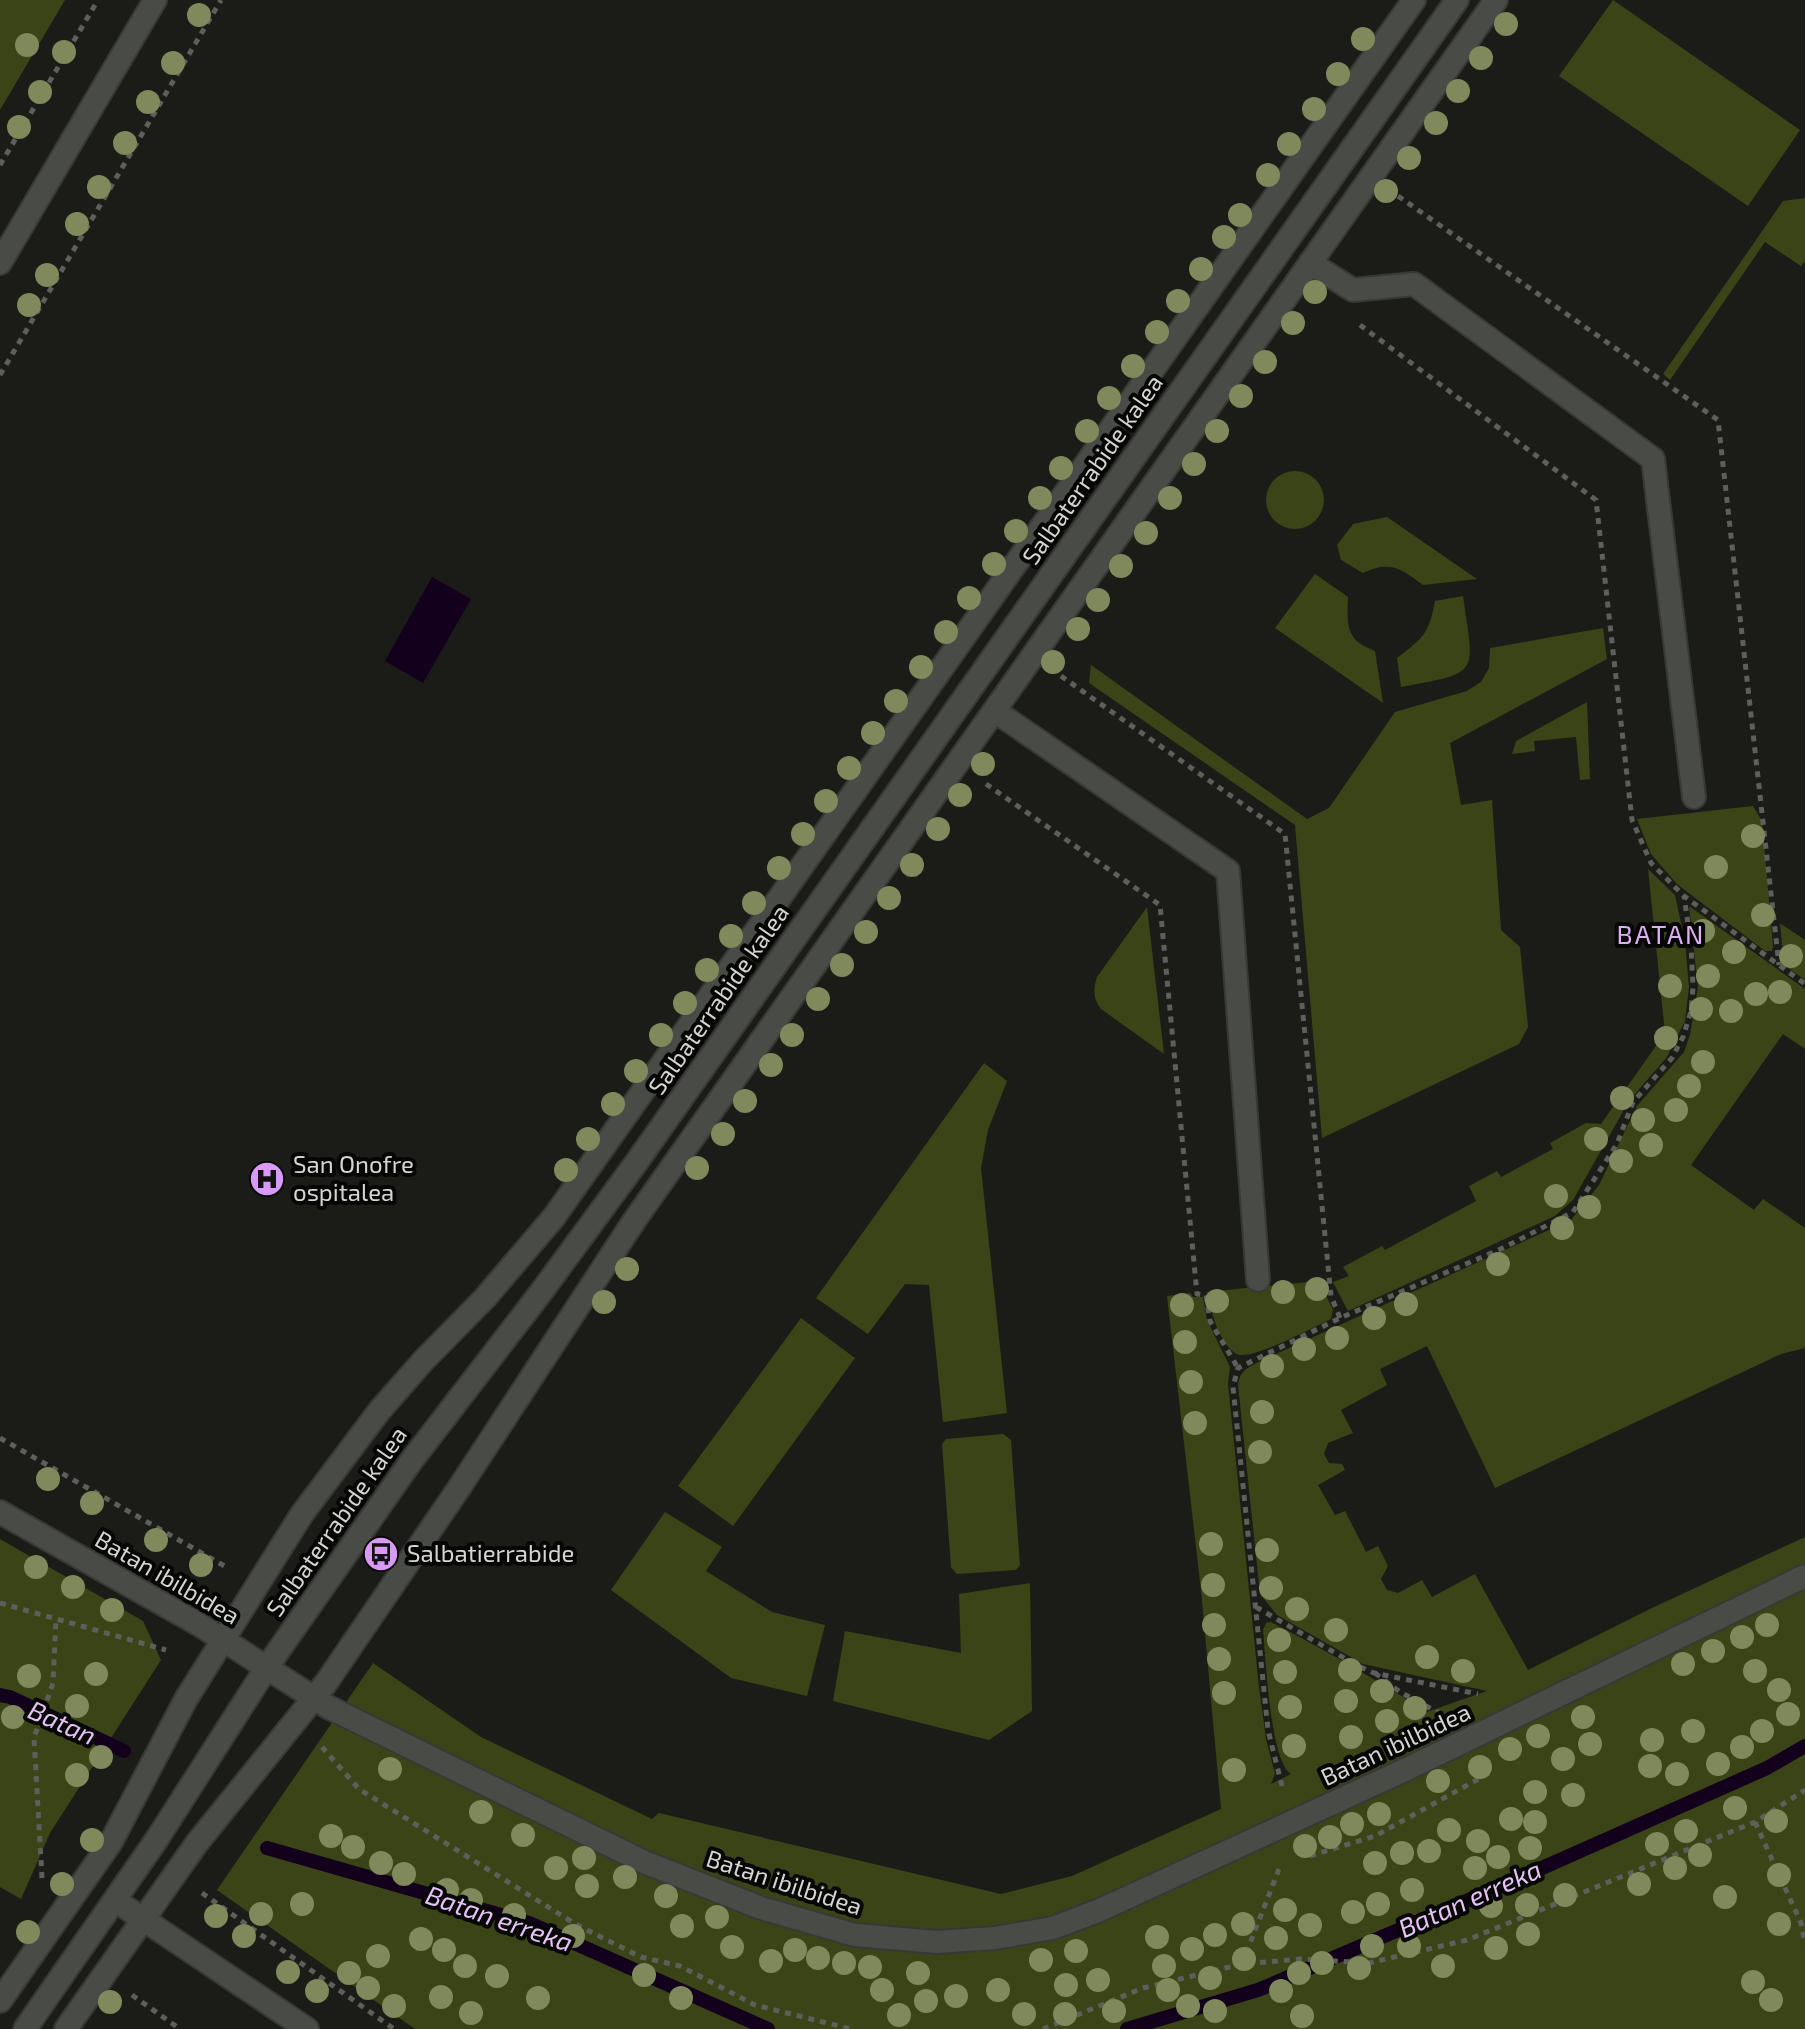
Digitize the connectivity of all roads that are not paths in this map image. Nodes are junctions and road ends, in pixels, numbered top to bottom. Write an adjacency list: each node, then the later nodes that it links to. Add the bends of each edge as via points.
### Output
1 (155, 0): 5 (street)
2 (1414, 0): 12 (street, Salbaterrabide kalea, via 554,1217 354,1442)
3 (1457, 0): 13 (street, Salbaterrabide kalea, via 636,1163 412,1460)
4 (1496, 0): 6 (street)
5 (0, 263)
6 (1310, 263): 7 (street); 8 (street, via 1353,290 1414,284 1653,459)
7 (995, 711): 9 (street, via 1228,871); 14 (street, via 634,1221)
8 (1694, 797)
9 (1258, 1280)
10 (0, 1512): 12 (street, Batan ibilbidea)
11 (1805, 1576): 14 (street, Batan ibilbidea, via 1407,1769 1100,1910 1053,1928 995,1938 937,1942 855,1935 761,1908 644,1862)
12 (222, 1639): 13 (street, Batan ibilbidea); 17 (street, Salbaterrabide kalea, via 111,1842)
13 (267, 1667): 14 (street, Batan ibilbidea); 15 (street, Salbaterrabide kalea)
14 (315, 1698): 16 (street, via 197,1843)
15 (116, 1901): 16 (street); 18 (street, Salbaterrabide kalea)
16 (143, 1919): 19 (street); 20 (street)
17 (0, 2001)
18 (25, 2029)
19 (66, 2029)
20 (307, 2029)

